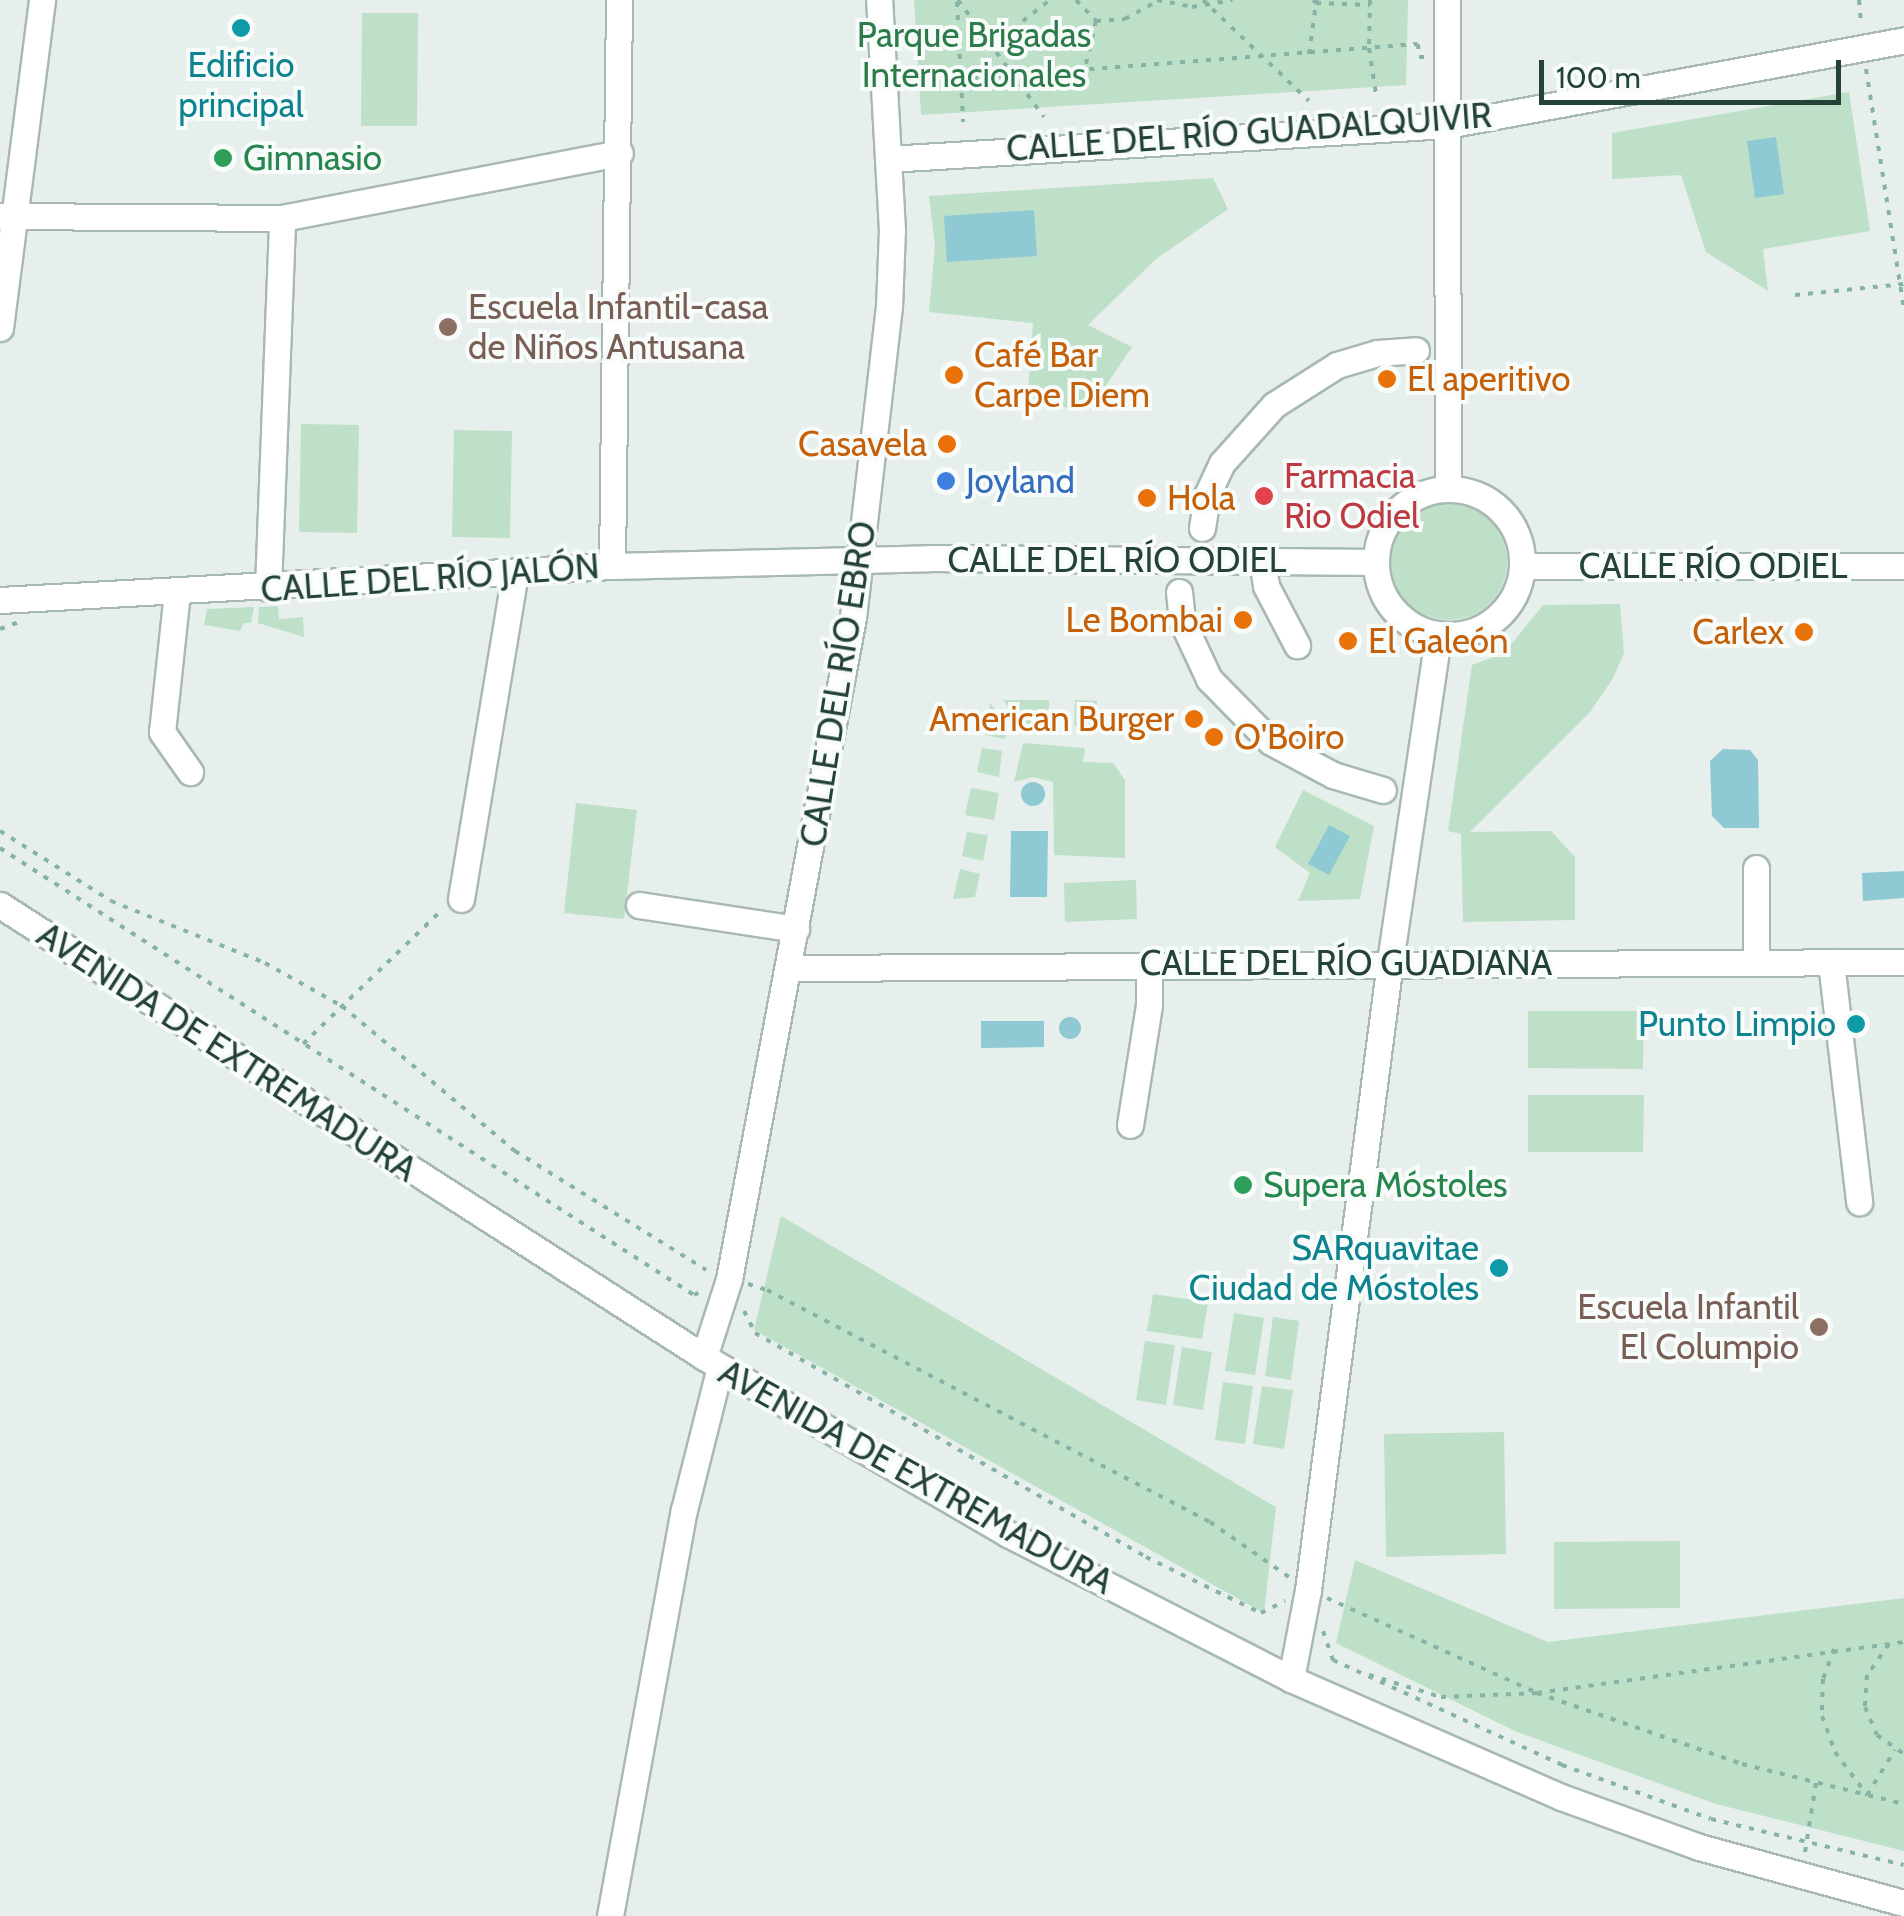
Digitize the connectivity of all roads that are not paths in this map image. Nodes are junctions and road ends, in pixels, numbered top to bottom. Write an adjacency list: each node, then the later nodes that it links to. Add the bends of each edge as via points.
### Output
1 (42, 0): 9 (street)
2 (619, 0): 7 (street)
3 (880, 0): 8 (street, CALLE DEL RÍO EBRO)
4 (1447, 0): 6 (street)
5 (1904, 40): 6 (street, CALLE DEL RÍO GUADALQUIVIR)
6 (1447, 125): 8 (street, CALLE DEL RÍO GUADALQUIVIR); 13 (street)
7 (620, 153): 10 (street); 18 (street)
8 (888, 159): 15 (street, CALLE DEL RÍO EBRO, via 889,307)
9 (8, 216): 10 (street); 11 (street)
10 (282, 218): 22 (street)
11 (0, 328)
12 (1416, 350): 14 (street, via 1337,365 1274,404 1222,464 1207,495)
13 (1448, 488): 17 (street, via 1406,502 1389,518); 19 (street, via 1496,504 1520,540)
14 (1202, 528)
15 (860, 560): 16 (street, CALLE DEL RÍO ODIEL); 18 (street, CALLE DEL RÍO JALÓN); 34 (street, CALLE DEL RÍO EBRO)
16 (1262, 560): 17 (street, CALLE DEL RÍO ODIEL); 27 (street, via 1266,586)
17 (1375, 562): 26 (street, via 1387,603 1409,624)
18 (612, 566): 21 (street, CALLE DEL RÍO JALÓN)
19 (1523, 566): 20 (street, CALLE RÍO ODIEL); 26 (street, via 1518,590 1485,626)
20 (1904, 566)
21 (515, 572): 22 (street, CALLE DEL RÍO JALÓN); 31 (street)
22 (268, 588): 23 (street, CALLE DEL RÍO JALÓN)
23 (177, 592): 25 (street, CALLE DEL RÍO JALÓN); 28 (street, via 162,732)
24 (1180, 592): 29 (street, via 1182,621 1209,679 1271,742 1333,775)
25 (0, 600)
26 (1438, 636): 35 (street)
27 (1297, 645)
28 (190, 772)
29 (1383, 790)
30 (1756, 868): 36 (street)
31 (462, 893)
32 (0, 905): 43 (street, AVENIDA DE EXTREMADURA)
33 (639, 905): 34 (street)
34 (796, 929): 40 (street, CALLE DEL RÍO EBRO)
35 (1390, 962): 36 (street, CALLE DEL RÍO GUADIANA); 39 (street, CALLE DEL RÍO GUADIANA); 44 (street, via 1308,1590)
36 (1756, 962): 37 (street, CALLE DEL RÍO GUADIANA)
37 (1831, 962): 38 (street, CALLE DEL RÍO GUADIANA); 42 (street)
38 (1904, 962)
39 (1149, 964): 40 (street, CALLE DEL RÍO GUADIANA); 41 (street)
40 (789, 968): 43 (street, CALLE DEL RÍO EBRO)
41 (1130, 1125)
42 (1859, 1202)
43 (712, 1362): 44 (street, AVENIDA DE EXTREMADURA, via 1008,1534); 46 (street, CALLE DEL RÍO EBRO)
44 (1290, 1679): 45 (street, AVENIDA DE EXTREMADURA, via 1561,1797 1699,1847)
45 (1904, 1902)
46 (610, 1916)

